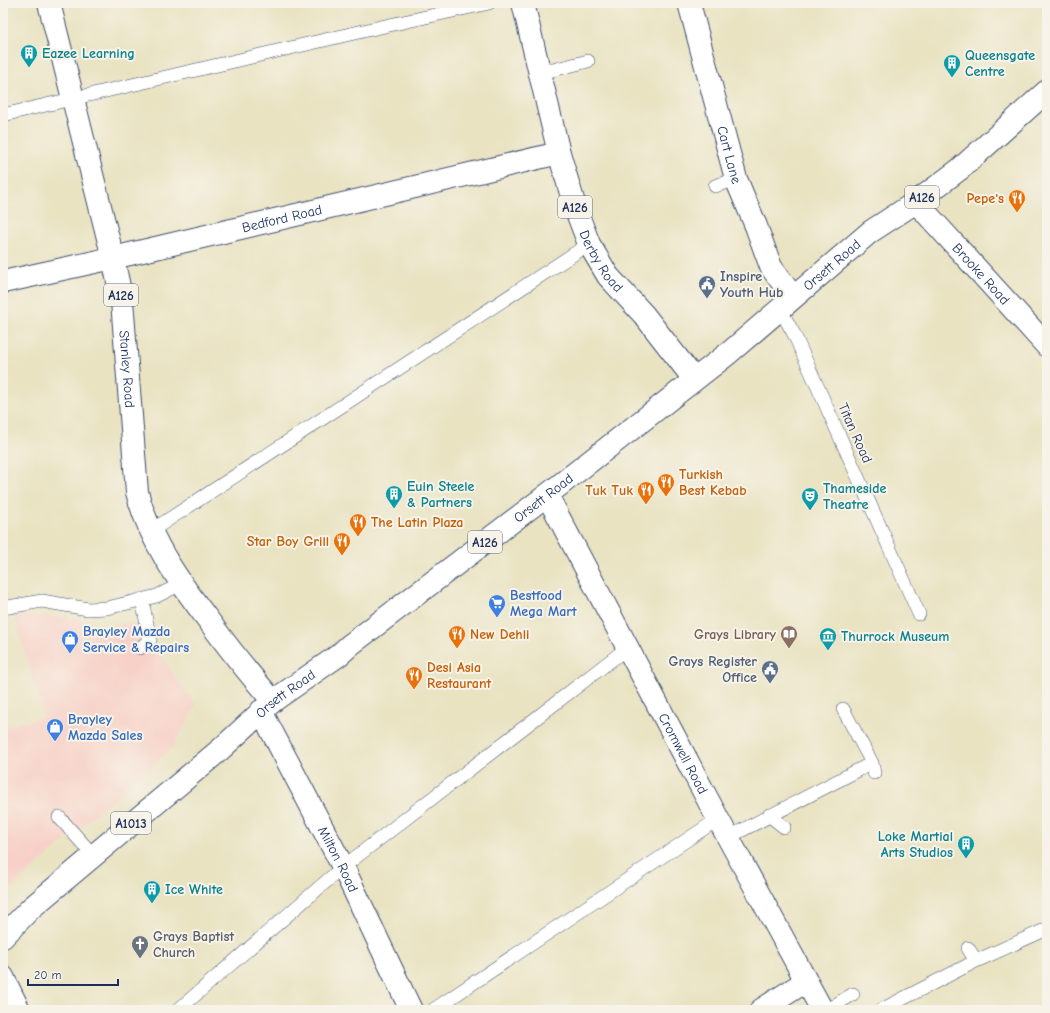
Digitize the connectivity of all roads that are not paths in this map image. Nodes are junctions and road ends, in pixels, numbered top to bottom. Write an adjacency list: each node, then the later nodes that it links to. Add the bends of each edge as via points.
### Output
1 (49, 3): 8 (main road, Stanley Road / A126)
2 (489, 3): 8 (lane)
3 (523, 3): 6 (main road, Derby Road / A126)
4 (689, 3): 11 (main road, Cart Lane)
5 (588, 61): 6 (lane)
6 (541, 73): 10 (main road, Derby Road / A126)
7 (1047, 91): 13 (main road, Orsett Road / A126, via 960,169)
8 (73, 99): 9 (lane); 15 (main road, Stanley Road / A126)
9 (3, 115)
10 (560, 153): 14 (main road, Derby Road / A126, via 576,210); 15 (main road, Bedford Road)
11 (736, 179): 12 (lane); 17 (main road, Cart Lane)
12 (715, 186)
13 (916, 202): 17 (main road, Orsett Road / A126, via 870,232); 18 (main road, Brooke Road)
14 (589, 244): 19 (main road, Derby Road / A126, via 608,276 644,315); 21 (lane)
15 (113, 258): 16 (main road, Bedford Road); 21 (main road, Stanley Road / A126, via 122,302 137,492)
16 (3, 282)
17 (786, 303): 19 (main road, Orsett Road / A126); 25 (lane, Titan Road, via 794,334)
18 (1047, 346)
19 (694, 380): 20 (main road, Orsett Road / A126)
20 (547, 495): 27 (main road, Cromwell Road); 28 (main road, Orsett Road / A126, via 339,655)
21 (151, 531): 22 (main road, Stanley Road / A126)
22 (181, 584): 23 (lane, via 157,596); 28 (main road, Stanley Road / A126, via 244,668)
23 (142, 599): 24 (lane, via 88,609 42,601); 26 (lane, via 150,640)
24 (3, 608)
25 (919, 614)
26 (140, 648)
27 (627, 648): 33 (main road, Cromwell Road); 35 (lane)
28 (267, 706): 34 (main road, Orsett Road / A1013, via 221,749); 35 (main road, Milton Road)
29 (843, 709): 30 (lane, via 873,768)
30 (769, 815): 32 (lane); 33 (lane)
31 (59, 817): 34 (lane)
32 (784, 827)
33 (724, 828): 41 (main road, Cromwell Road); 46 (lane)
34 (93, 855): 37 (main road, Orsett Road / A1013, via 31,908)
35 (343, 867): 44 (lane); 45 (main road, Milton Road)
36 (1047, 929): 39 (lane)
37 (3, 937)
38 (968, 948): 39 (lane)
39 (976, 961): 50 (lane)
40 (3, 977): 43 (main road)
41 (806, 981): 47 (main road); 48 (main road, Cromwell Road)
42 (853, 994): 49 (lane)
43 (19, 1010)
44 (178, 1010)
45 (411, 1010)
46 (433, 1010)
47 (761, 1010)
48 (822, 1010)
49 (827, 1010)
50 (881, 1010)

